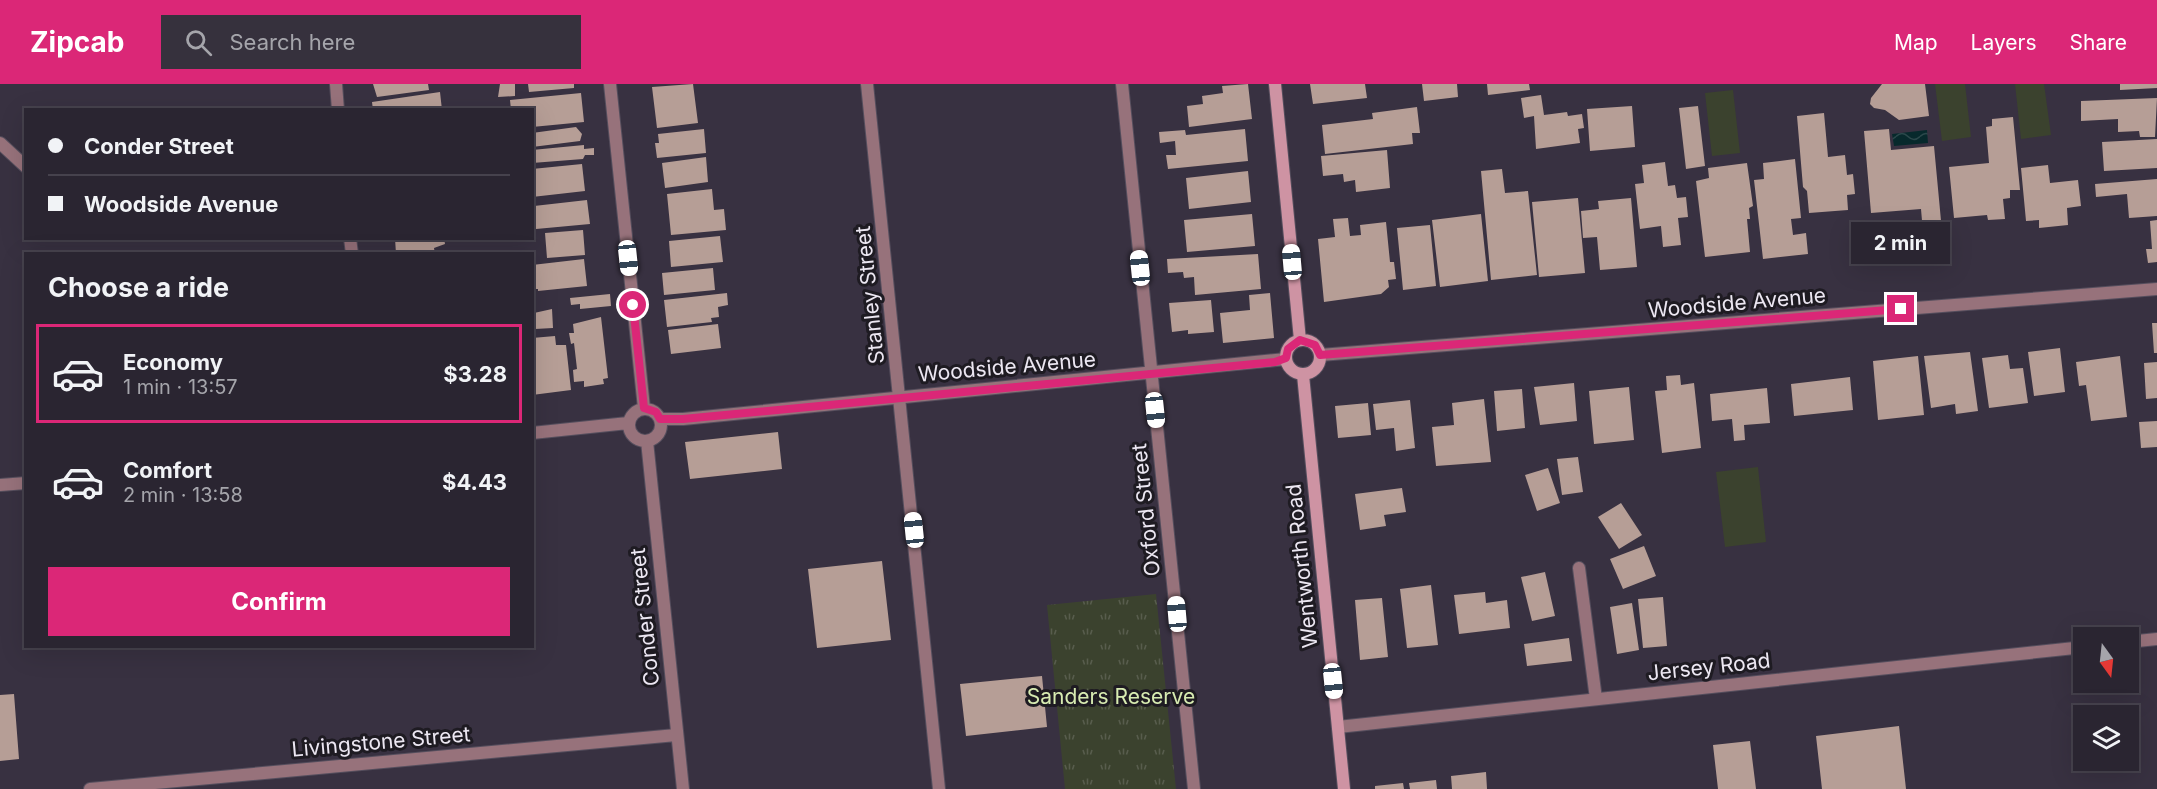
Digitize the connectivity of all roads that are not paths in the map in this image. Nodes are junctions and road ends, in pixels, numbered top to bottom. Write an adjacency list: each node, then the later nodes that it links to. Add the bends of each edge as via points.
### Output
1 (336, 84): 6 (street)
2 (610, 84): 16 (street)
3 (867, 84): 15 (street, Stanley Street)
4 (1122, 84): 13 (street, Oxford Street)
5 (1275, 84): 10 (street)
6 (338, 108)
7 (0, 143): 8 (street)
8 (24, 165)
9 (2157, 289): 11 (street, Woodside Avenue)
10 (1300, 340): 11 (street, via 1315,345); 12 (street, via 1288,349)
11 (1320, 355): 14 (street, via 1314,371)
12 (1286, 358): 13 (street, Woodside Avenue); 14 (street, via 1289,368)
13 (1151, 374): 15 (street, Woodside Avenue); 33 (street, Oxford Street)
14 (1303, 375): 28 (street, Wentworth Road)
15 (900, 396): 17 (street, Woodside Avenue); 32 (street, Stanley Street)
16 (644, 408): 17 (street, via 656,412); 18 (street, via 633,413)
17 (660, 419): 20 (street, via 658,433)
18 (628, 423): 19 (street); 20 (street, via 633,436)
19 (534, 433)
20 (647, 441): 29 (street, Conder Street)
21 (24, 483): 22 (street)
22 (0, 486)
23 (1579, 568): 27 (street)
24 (2157, 639): 25 (street)
25 (2139, 641)
26 (2073, 647): 27 (street, Jersey Road)
27 (1596, 699): 28 (street, Jersey Road)
28 (1338, 727): 34 (street, Wentworth Road)
29 (676, 735): 30 (street, Livingstone Street); 31 (street, Conder Street)
30 (90, 789)
31 (683, 789)
32 (939, 789)
33 (1194, 789)
34 (1344, 789)

